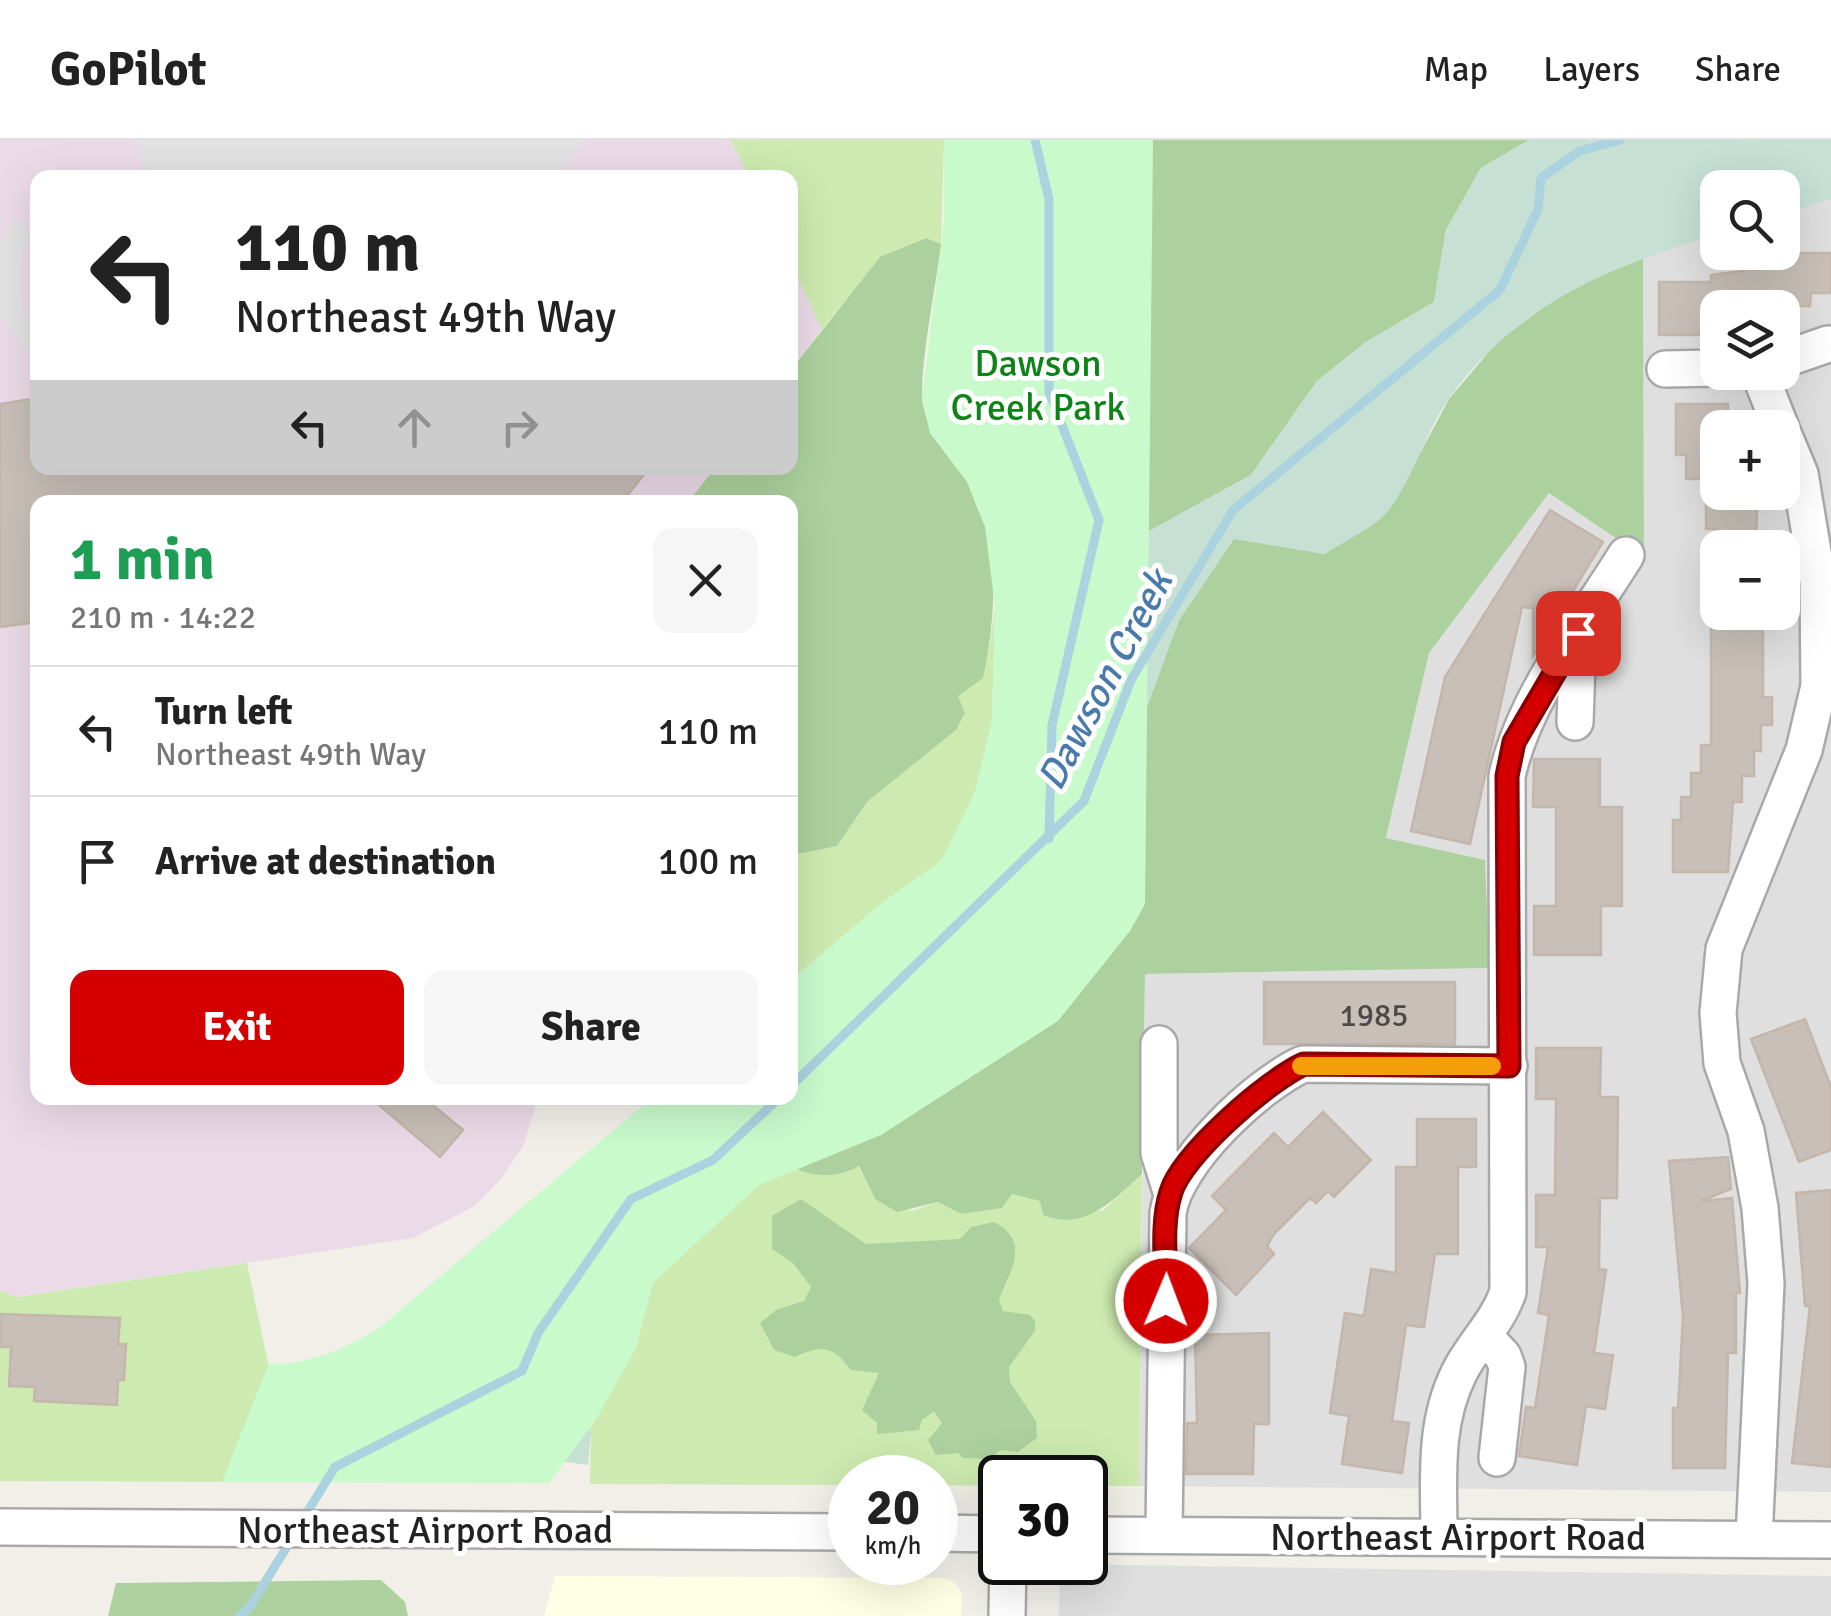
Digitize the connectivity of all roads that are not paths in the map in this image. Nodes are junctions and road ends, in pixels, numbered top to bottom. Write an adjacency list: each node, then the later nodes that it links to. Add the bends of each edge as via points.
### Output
1 (1828, 344): 2 (street)
2 (1800, 354)
3 (1665, 368): 4 (street)
4 (1700, 368)
5 (1800, 474): 19 (street, via 1816,564 1819,686 1804,750 1724,949 1718,1013 1722,1063 1746,1132 1760,1208 1766,1283)
6 (1626, 554): 7 (street)
7 (1578, 633): 8 (street); 8 (street, via 1588,731)
8 (1539, 697): 10 (street, via 1514,742 1507,776)
9 (1159, 1044): 11 (street, via 1159,1153)
10 (1509, 1066): 11 (street, via 1304,1064 1280,1075 1185,1166); 12 (street, via 1508,1292)
11 (1171, 1191): 17 (street)
12 (1484, 1336): 13 (street, via 1506,1367); 18 (street, via 1460,1371 1440,1429)
13 (1497, 1458)
14 (0, 1526): 15 (street, Northeast Airport Road)
15 (828, 1532)
16 (1108, 1534): 17 (street, Northeast Airport Road)
17 (1164, 1535): 18 (street, Northeast Airport Road)
18 (1439, 1537): 19 (street, Northeast Airport Road)
19 (1754, 1540): 20 (street, Northeast Airport Road)
20 (1831, 1540)
21 (1008, 1585): 22 (street)
22 (1008, 1616)

